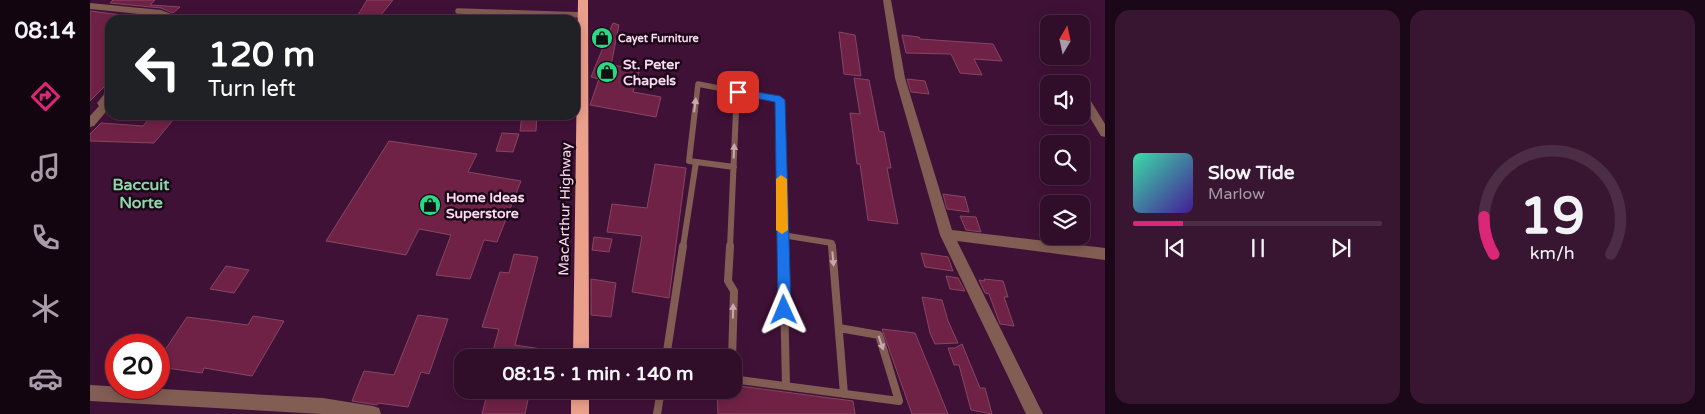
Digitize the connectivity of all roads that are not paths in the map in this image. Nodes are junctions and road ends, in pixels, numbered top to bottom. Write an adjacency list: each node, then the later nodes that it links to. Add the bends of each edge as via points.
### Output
1 (583, 0): 6 (highway, MacArthur Highway)
2 (887, 0): 18 (street, via 900,78)
3 (90, 6): 5 (street)
4 (458, 11): 6 (lane)
5 (165, 15)
6 (583, 15): 21 (highway, MacArthur Highway)
7 (738, 92): 15 (lane, one-way to 7, via 689,161 698,84); 16 (lane, one-way to 7); 17 (lane, via 780,100)
8 (105, 100): 10 (street)
9 (90, 101): 10 (street)
10 (102, 103)
11 (105, 106): 13 (street)
12 (1090, 108): 14 (street)
13 (90, 123)
14 (1105, 133)
15 (696, 162): 16 (lane); 22 (lane)
16 (734, 167): 23 (lane, one-way to 16, via 734,290 728,281)
17 (782, 235): 20 (lane, one-way to 20, via 832,243); 25 (lane)
18 (947, 235): 19 (street); 33 (street)
19 (1105, 254)
20 (839, 328): 27 (lane); 27 (lane, one-way to 27, via 879,335 899,401)
21 (581, 349)
22 (667, 349)
23 (732, 349)
24 (742, 380): 25 (lane)
25 (786, 386): 27 (lane)
26 (90, 393): 30 (street, via 323,406)
27 (844, 394)
28 (580, 399): 31 (highway)
29 (659, 399): 32 (lane)
30 (373, 414)
31 (580, 414)
32 (657, 414)
33 (1034, 414)

